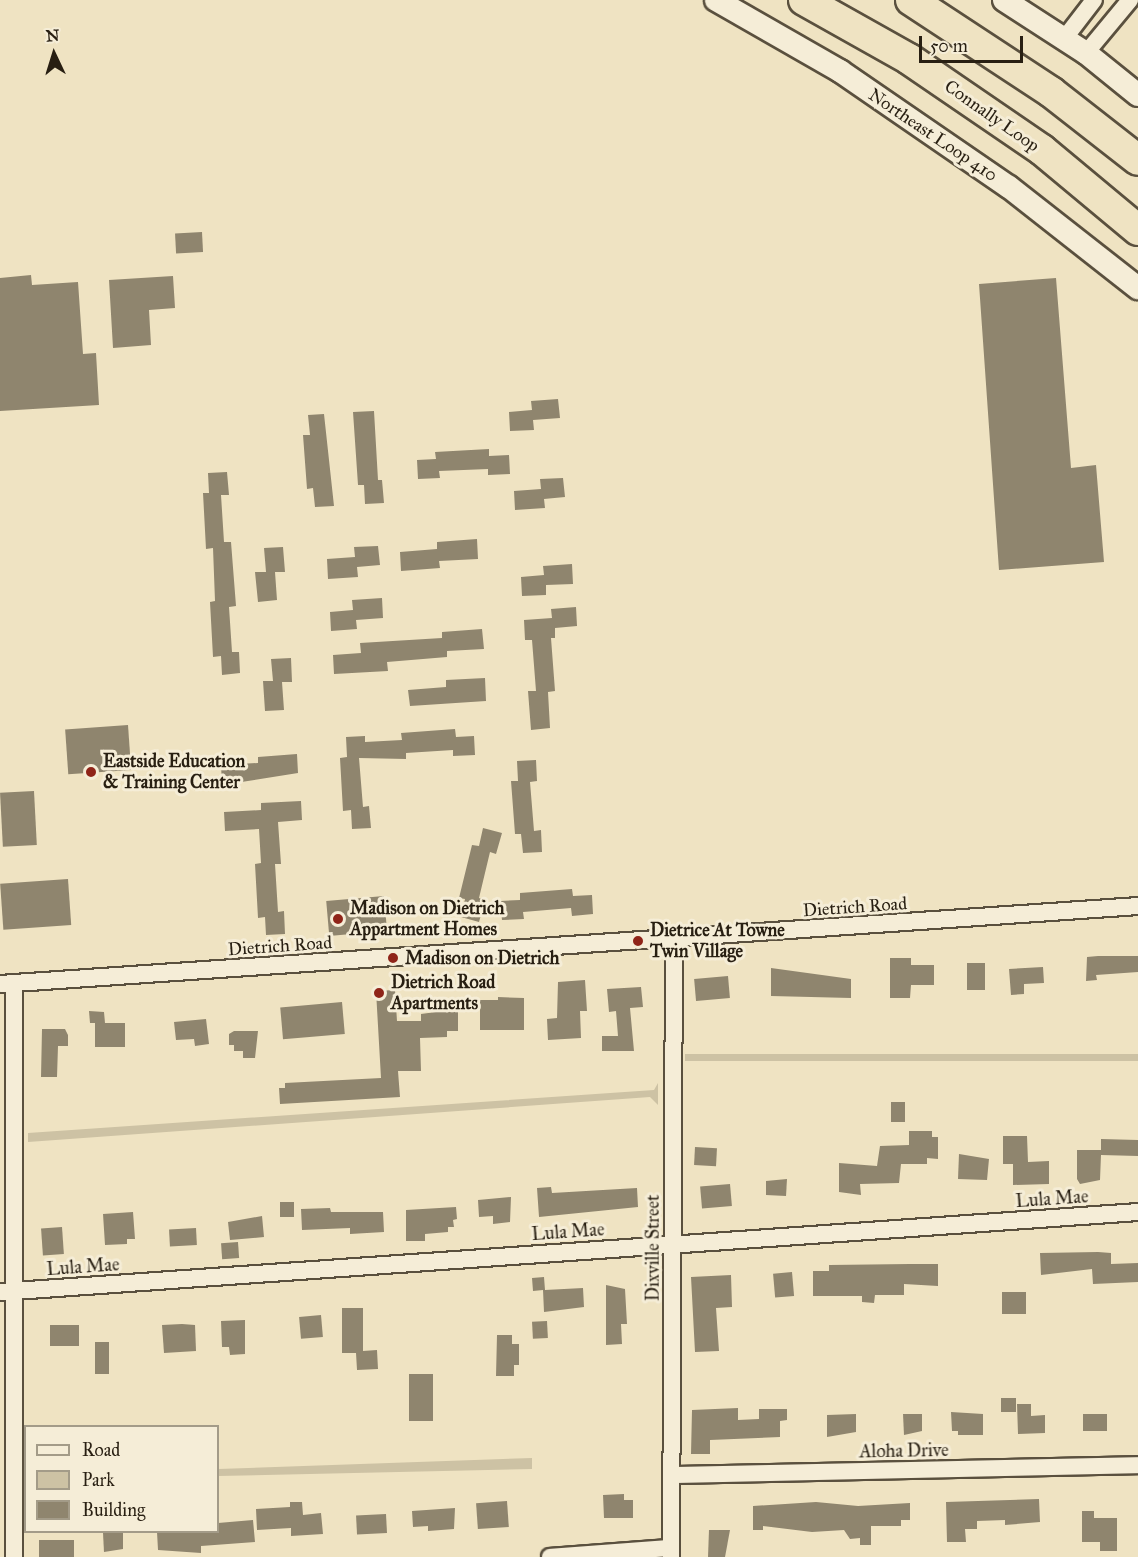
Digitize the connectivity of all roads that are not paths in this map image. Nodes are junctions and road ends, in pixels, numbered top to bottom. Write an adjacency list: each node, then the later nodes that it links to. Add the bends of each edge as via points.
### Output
1 (716, 0): 12 (main road, Northeast Loop 410, via 840,71 1009,187)
2 (804, 0): 11 (highway, Connally Loop, via 909,59 1042,150)
3 (911, 0): 10 (highway, via 1051,92)
4 (1004, 0): 7 (main road)
5 (1094, 0): 7 (street)
6 (1130, 0): 8 (street)
7 (1064, 39): 8 (main road)
8 (1086, 53): 9 (main road)
9 (1138, 95)
10 (1138, 160)
11 (1138, 230)
12 (1138, 288)
13 (1138, 906): 14 (street, Dietrich Road)
14 (674, 939): 15 (street, Dietrich Road); 17 (street, Dixville Street)
15 (7, 983): 18 (street)
16 (1138, 1212): 17 (street, Lula Mae)
17 (672, 1244): 18 (street, Lula Mae); 20 (street, Dixville Street)
18 (8, 1292): 22 (street)
19 (1138, 1466): 20 (street, Aloha Drive)
20 (672, 1475): 21 (street, Dixville Street)
21 (671, 1552): 23 (street)
22 (14, 1557)
23 (550, 1557)

